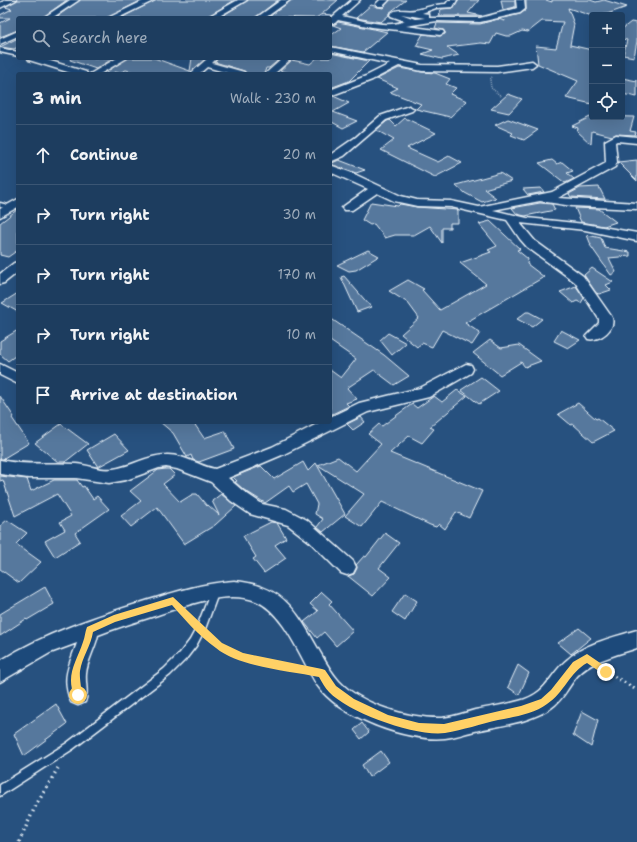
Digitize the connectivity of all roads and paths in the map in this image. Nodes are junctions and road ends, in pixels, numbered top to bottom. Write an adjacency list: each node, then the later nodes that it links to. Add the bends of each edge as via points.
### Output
1 (12, 0): 9 (street)
2 (75, 0): 11 (street)
3 (151, 0): 12 (street)
4 (243, 0): 13 (street)
5 (286, 0): 14 (street)
6 (356, 0): 15 (street)
7 (453, 0): 10 (street, via 447,6 436,6)
8 (520, 0): 16 (street, via 521,9 491,18)
9 (0, 6)
10 (411, 13): 16 (street); 18 (street, via 400,11 394,14)
11 (50, 16)
12 (116, 16)
13 (214, 16)
14 (263, 16)
15 (337, 17): 17 (street); 19 (street, via 372,25)
16 (437, 19): 18 (street)
17 (332, 21)
18 (416, 22): 19 (street)
19 (397, 27): 20 (street)
20 (440, 33)
21 (16, 35): 22 (street)
22 (0, 42)
23 (332, 48): 31 (street)
24 (0, 50): 25 (street)
25 (16, 54)
26 (39, 60): 34 (street)
27 (119, 60): 35 (street)
28 (211, 60): 30 (street)
29 (286, 60): 38 (street)
30 (206, 64): 36 (street); 37 (street)
31 (396, 64): 33 (street, via 440,69); 39 (street)
32 (532, 64): 33 (street)
33 (505, 68): 40 (path, via 494,74 490,80 491,88)
34 (77, 72)
35 (98, 72)
36 (196, 72)
37 (234, 72)
38 (270, 72)
39 (332, 92)
40 (501, 96)
41 (409, 109): 43 (street, via 383,118 360,139)
42 (637, 140): 46 (street, via 612,139 609,144 611,165 555,195)
43 (332, 158)
44 (332, 169): 45 (street)
45 (375, 189): 49 (street); 50 (street, via 407,202 451,204)
46 (539, 198): 48 (street, via 572,203); 50 (street)
47 (9, 205): 51 (street)
48 (637, 206)
49 (348, 208)
50 (480, 211): 52 (street)
51 (0, 214)
52 (511, 218): 53 (street, via 585,227); 56 (street, via 531,244 572,272 583,284 606,319 606,325)
53 (637, 237)
54 (16, 268): 55 (street)
55 (0, 280)
56 (593, 336)
57 (466, 369): 59 (street, via 424,393 364,407)
58 (331, 424): 61 (street, via 277,452)
59 (332, 424)
60 (0, 467): 61 (street, via 77,471 112,476 153,464 173,462)
61 (216, 476): 62 (street, via 226,487 256,508 294,520)
62 (347, 567)
63 (214, 591): 64 (street); 65 (lane); 70 (street, via 254,592 272,600 299,635)
64 (173, 601): 65 (path); 66 (street, via 114,619)
65 (201, 629): 70 (path, via 219,646 243,658); 73 (lane, via 184,656 167,672)
66 (90, 630): 69 (street, via 40,648); 72 (street, via 76,669 75,683)
67 (637, 640): 68 (street)
68 (587, 658): 70 (street, via 576,664 554,693 543,702 444,729 419,728 388,720 332,690); 71 (path)
69 (0, 672)
70 (322, 673)
71 (637, 690)
72 (78, 695)
73 (70, 746): 74 (lane); 75 (path, via 35,807)
74 (0, 791)
75 (19, 842)

